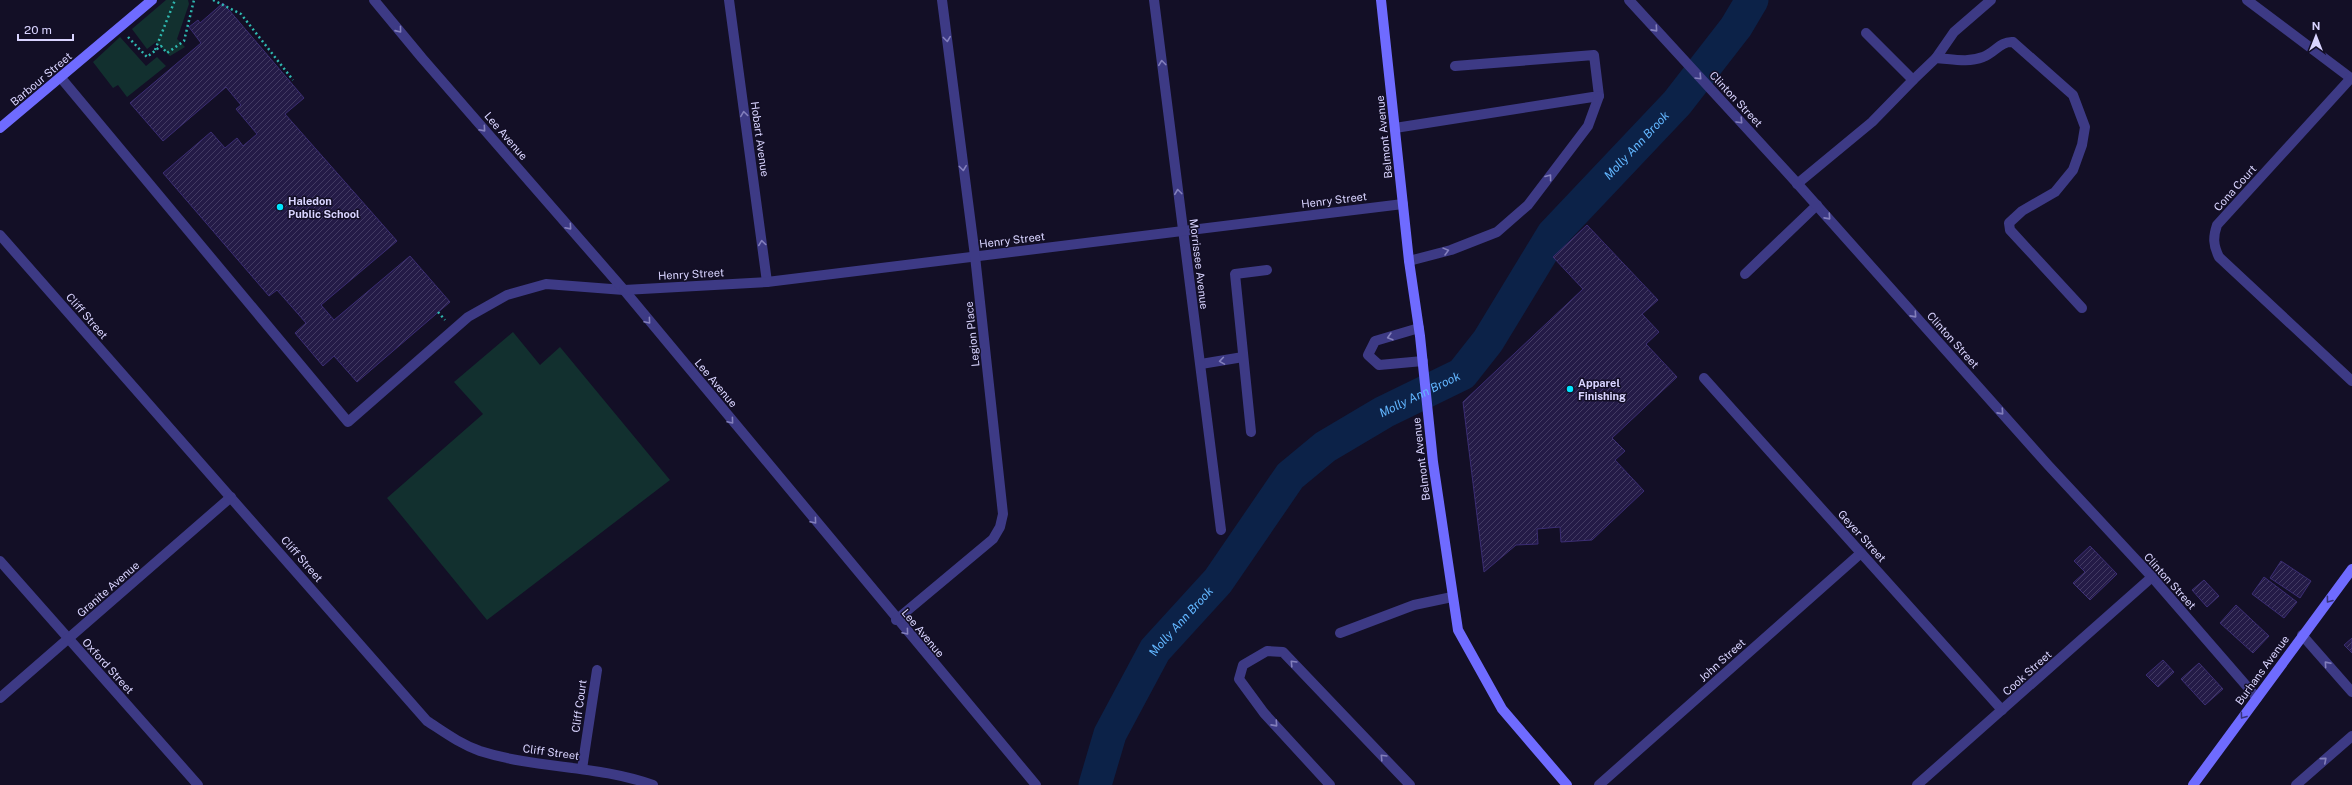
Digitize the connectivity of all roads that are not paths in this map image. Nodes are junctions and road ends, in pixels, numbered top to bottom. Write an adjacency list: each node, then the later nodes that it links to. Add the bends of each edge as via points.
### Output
1 (152, 0): 13 (main road, Barbour Street)
2 (374, 0): 29 (street, Lee Avenue, one-way to 29)
3 (729, 0): 28 (street, Hobart Avenue, one-way to 3)
4 (942, 0): 24 (street, Legion Place, one-way to 24)
5 (1154, 0): 22 (street, Morrissee Avenue, one-way to 5)
6 (1381, 0): 18 (main road, Belmont Avenue)
7 (1629, 0): 19 (street, Clinton Street, one-way to 19)
8 (1991, 0): 11 (street, via 1954,32)
9 (2254, 2): 14 (street)
10 (1866, 33): 15 (street)
11 (1936, 58): 15 (street); 30 (street, via 1971,61 1985,57 2006,41 2014,42 2073,95 2085,127 2073,170 2055,192 2022,211 2009,223 2010,230)
12 (1455, 66): 16 (street, via 1594,55)
13 (61, 78): 17 (main road, Barbour Street); 29 (street, Henry Street, via 348,422 468,317 507,295 546,284)
14 (2352, 79): 36 (street, Cona Court, via 2217,225 2214,247 2218,257)
15 (1913, 80): 19 (street, via 1872,122)
16 (1599, 96): 18 (street); 25 (street, one-way to 16, via 1451,250 1497,232 1528,205 1588,126)
17 (0, 128)
18 (1395, 128): 20 (main road, Belmont Avenue)
19 (1798, 184): 21 (street, Clinton Street)
20 (1403, 204): 22 (street, Henry Street); 25 (main road, Belmont Avenue)
21 (1817, 205): 27 (street); 43 (street, Clinton Street, one-way to 43, via 2048,465)
22 (1183, 231): 24 (street, Henry Street); 34 (street, Morrissee Avenue)
23 (0, 235): 38 (street, Cliff Street)
24 (975, 256): 28 (street, Henry Street); 45 (street, Legion Place, via 1003,514 1000,527 993,539)
25 (1409, 261): 31 (main road, Belmont Avenue)
26 (1267, 270): 32 (street, via 1235,274)
27 (1745, 274)
28 (767, 282): 29 (street, Henry Street)
29 (624, 290): 45 (street, Lee Avenue, one-way to 45)
30 (2082, 308)
31 (1420, 332): 33 (main road, Belmont Avenue); 33 (street, one-way to 33, via 1376,341 1368,355 1379,364)
32 (1243, 357): 34 (street, one-way to 34); 37 (street)
33 (1423, 360): 44 (main road, Belmont Avenue, via 1433,462)
34 (1200, 364): 39 (street, Morrissee Avenue)
35 (1704, 378): 40 (street, Geyer Street)
36 (2352, 381)
37 (1251, 432)
38 (231, 497): 48 (street, Granite Avenue); 55 (street, Cliff Street, via 427,721 459,742 479,750 502,757)
39 (1221, 530)
40 (1861, 553): 53 (street, Geyer Street); 62 (street, John Street)
41 (0, 562): 48 (street, Oxford Street)
42 (2352, 569): 47 (main road, Burhans Avenue, one-way to 47)
43 (2152, 577): 52 (street, Clinton Street); 53 (street, Cook Street)
44 (1452, 597): 46 (street, via 1414,605); 61 (main road, Belmont Avenue, via 1458,630 1502,709)
45 (896, 620): 58 (street, Lee Avenue, one-way to 58)
46 (1340, 633)
47 (2302, 636): 50 (street, one-way to 47); 52 (main road, Burhans Avenue)
48 (68, 639): 51 (street, Granite Avenue); 56 (street, Oxford Street)
49 (596, 670): 55 (street, Cliff Court)
50 (2352, 692)
51 (0, 698)
52 (2257, 698): 64 (main road, Burhans Avenue, one-way to 64)
53 (2002, 710): 63 (street, Cook Street)
54 (2352, 736): 65 (street, one-way to 54)
55 (582, 769): 57 (street, Cliff Street, via 626,775)
56 (198, 785)
57 (653, 785)
58 (1036, 785)
59 (1330, 785): 60 (street, one-way to 59, via 1282,652 1267,651 1243,665 1239,679 1264,713)
60 (1410, 785)
61 (1567, 785)
62 (1599, 785)
63 (1917, 785)
64 (2193, 785)
65 (2296, 785)

